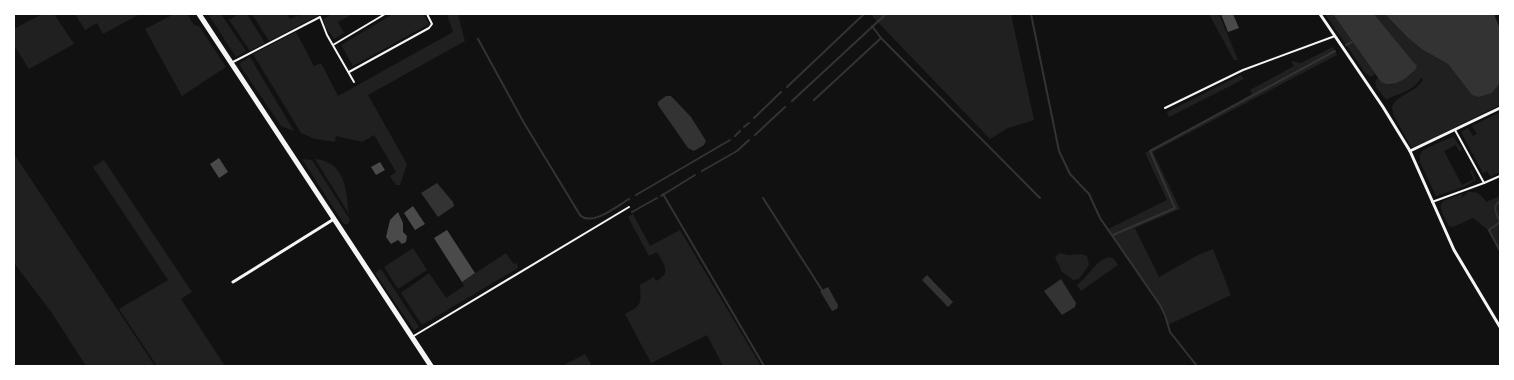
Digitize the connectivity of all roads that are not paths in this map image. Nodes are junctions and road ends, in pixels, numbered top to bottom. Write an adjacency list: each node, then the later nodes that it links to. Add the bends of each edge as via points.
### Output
1 (199, 14): 7 (main road)
2 (385, 14): 6 (lane)
3 (427, 14): 8 (lane, via 431,22 429,28)
4 (1320, 14): 5 (street)
5 (1335, 36): 10 (lane, via 1243,70); 13 (street)
6 (332, 45): 7 (lane, via 320,17); 8 (lane)
7 (231, 63): 18 (main road)
8 (348, 72): 9 (lane)
9 (354, 82)
10 (1165, 108)
11 (1500, 108): 12 (street)
12 (1454, 130): 13 (street); 15 (lane)
13 (1410, 151): 16 (street)
14 (1500, 176): 15 (lane)
15 (1484, 183): 16 (lane)
16 (1432, 202): 20 (street, via 1454,250)
17 (629, 207): 21 (lane)
18 (334, 220): 19 (street); 21 (main road)
19 (233, 282)
20 (1500, 327)
21 (411, 337): 22 (main road)
22 (431, 366)

